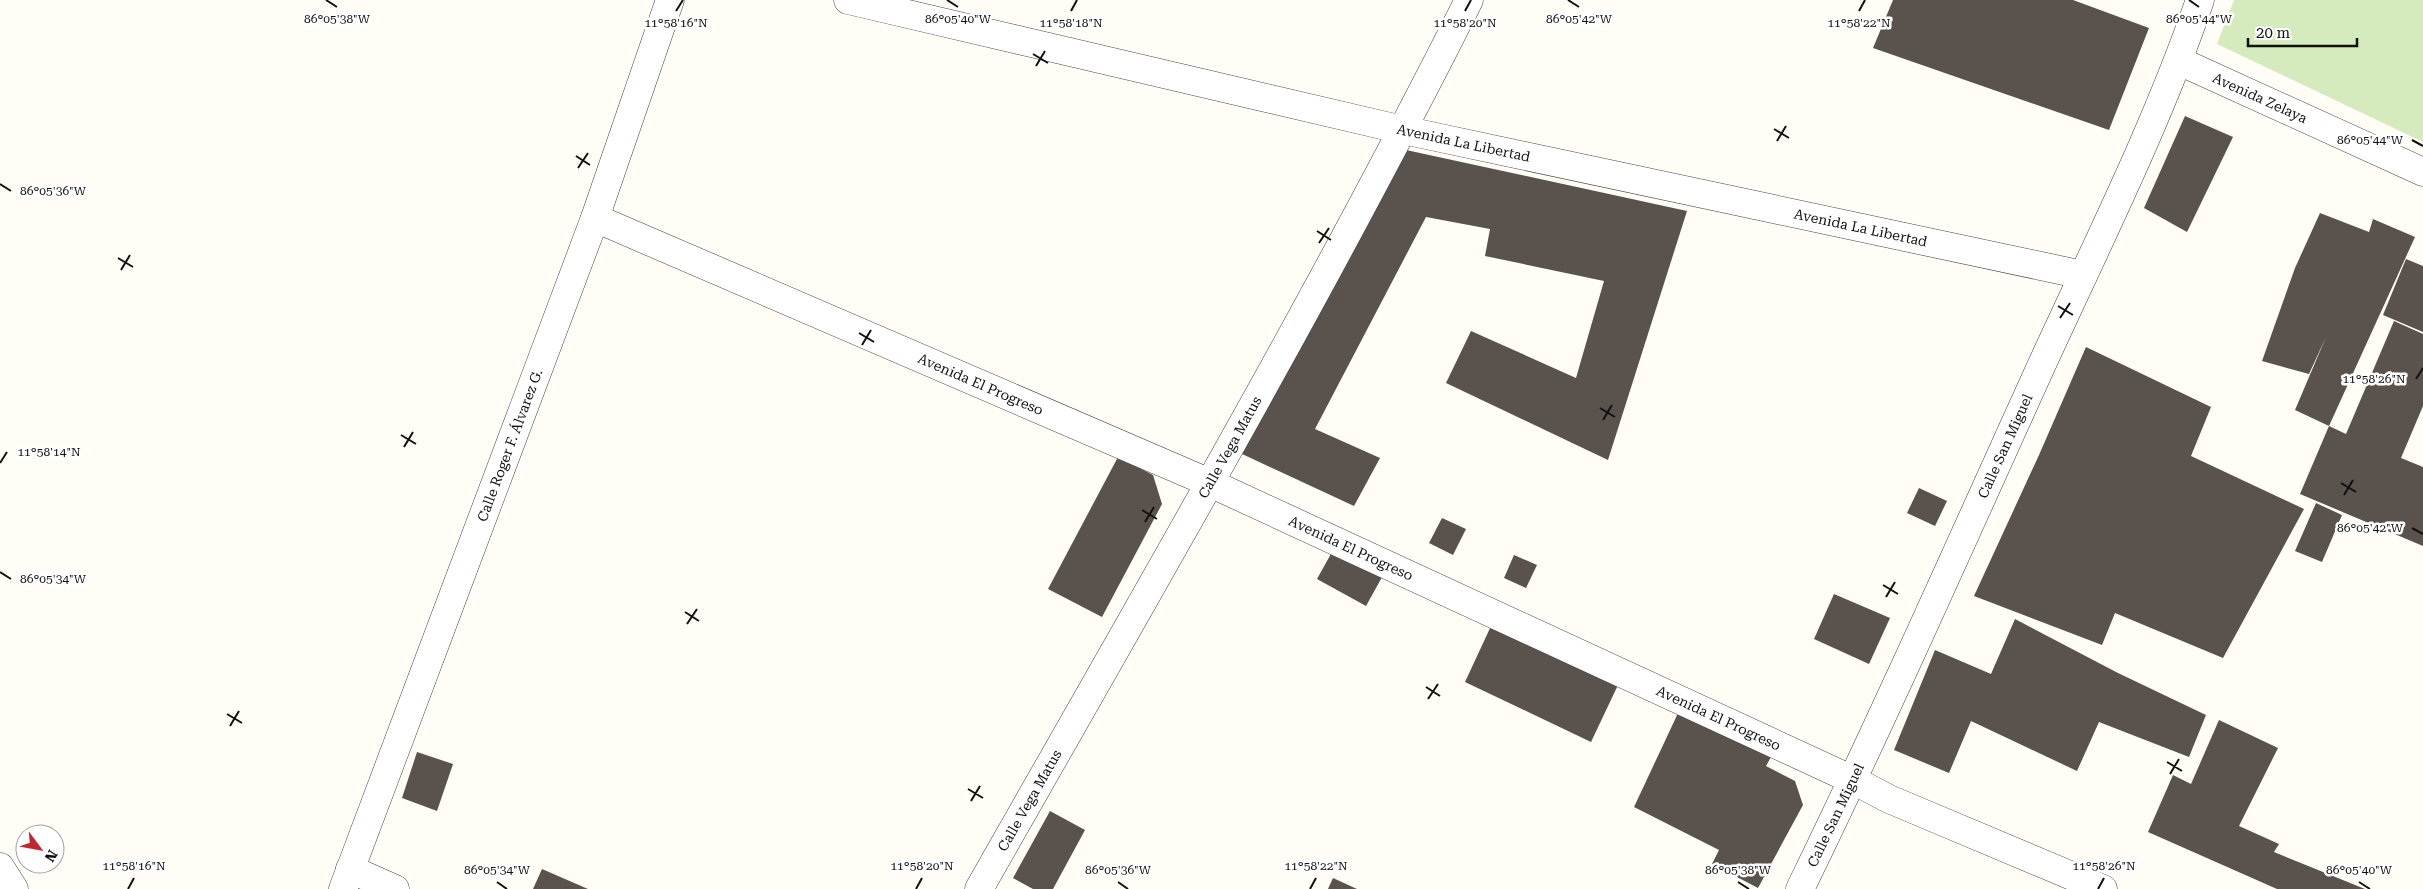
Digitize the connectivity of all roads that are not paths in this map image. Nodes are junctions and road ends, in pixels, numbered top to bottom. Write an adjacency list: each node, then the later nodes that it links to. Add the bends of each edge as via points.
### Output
1 (670, 0): 8 (street, Calle Roger F. Álvarez G.)
2 (848, 0): 6 (street, Avenida La Libertad)
3 (1469, 0): 6 (street, Calle Vega Matus)
4 (2200, 0): 5 (street, Calle San Miguel)
5 (2179, 61): 7 (street, Avenida Zelaya); 9 (street, Calle San Miguel)
6 (1403, 130): 9 (street, Avenida La Libertad); 10 (street, Calle Vega Matus)
7 (2423, 172)
8 (595, 218): 10 (street, Avenida El Progreso); 13 (street, Calle Roger F. Álvarez G.)
9 (2083, 276): 11 (street, Calle San Miguel)
10 (1210, 483): 11 (street, Avenida El Progreso); 16 (street, Calle Vega Matus)
11 (1853, 780): 17 (street, Calle San Miguel); 18 (street, Avenida El Progreso, via 1889,799)
12 (0, 867): 14 (street)
13 (346, 879): 15 (street)
14 (14, 889)
15 (394, 889)
16 (979, 889)
17 (1800, 889)
18 (2103, 889)

